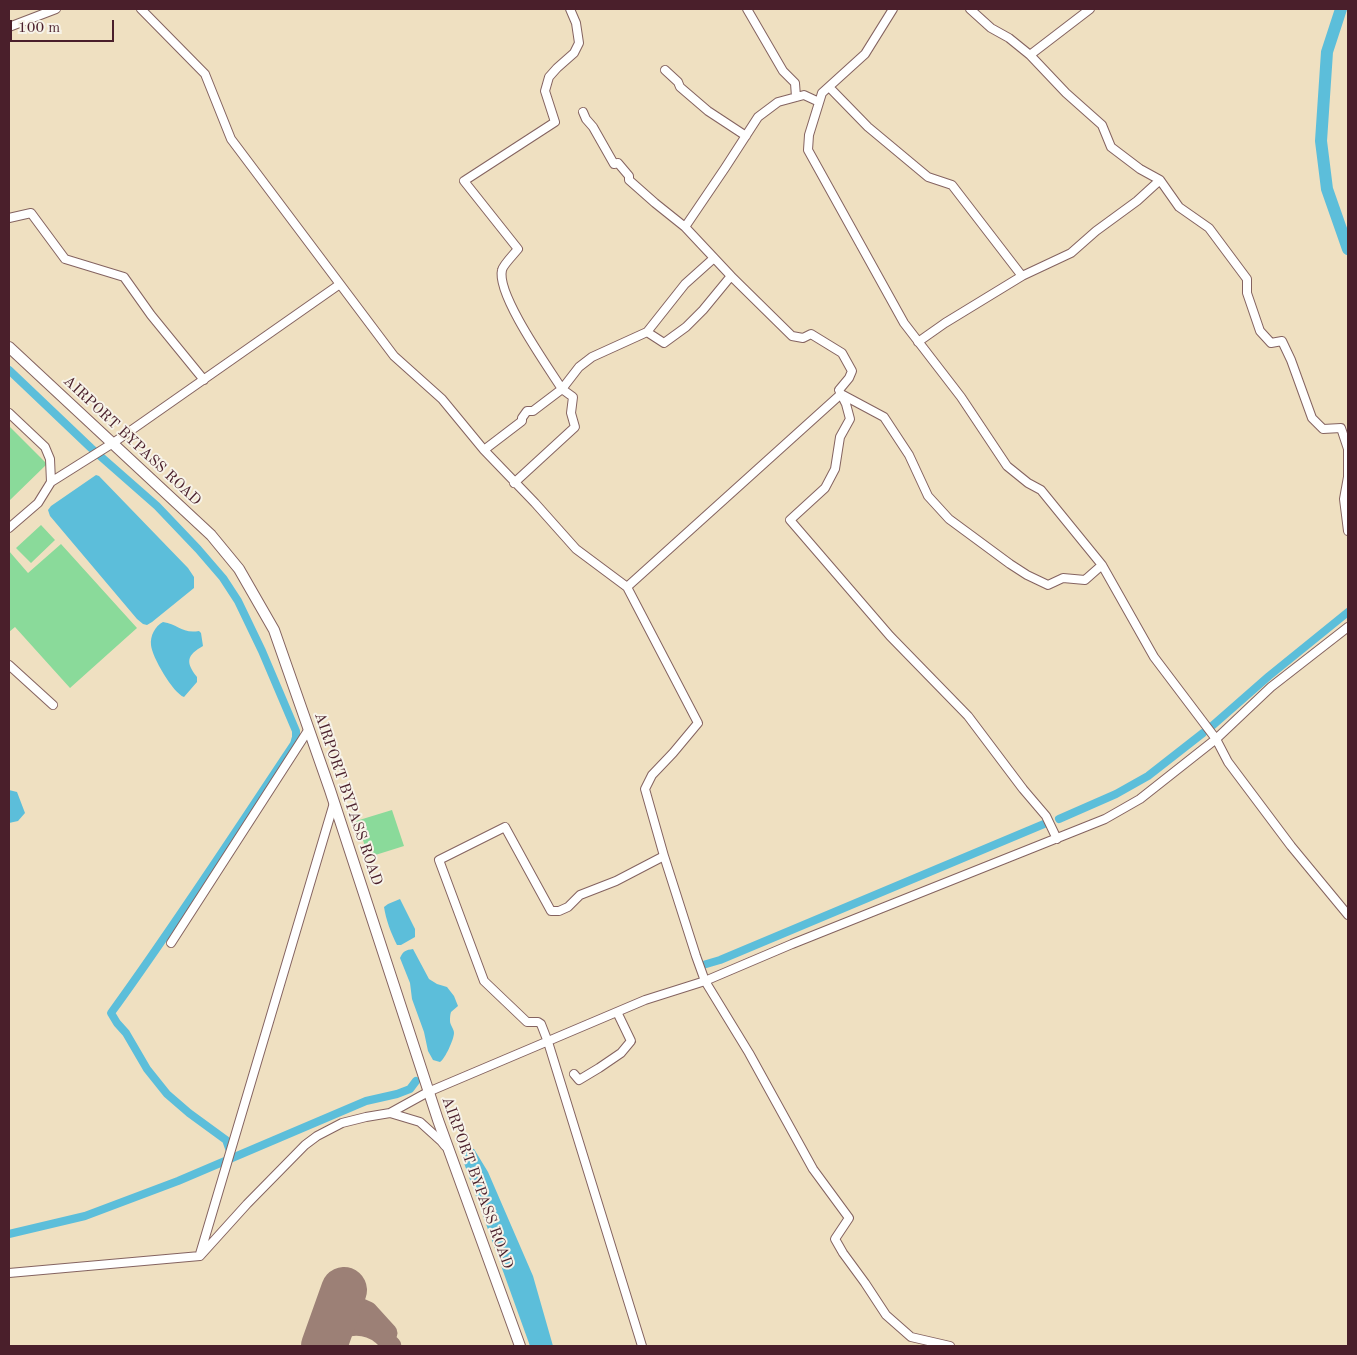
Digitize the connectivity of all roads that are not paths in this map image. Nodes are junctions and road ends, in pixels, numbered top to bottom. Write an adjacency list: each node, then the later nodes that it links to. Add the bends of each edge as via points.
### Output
1 (56, 9): 8 (street)
2 (141, 9): 22 (street, via 205,74 231,139)
3 (570, 9): 27 (street, via 579,43 574,53 550,76 545,91 555,122 464,180 518,249 502,270 502,280 513,312)
4 (747, 9): 12 (street, via 783,71 795,83)
5 (893, 9): 11 (street, via 865,54)
6 (970, 9): 9 (street, via 990,28)
7 (1090, 9): 9 (street)
8 (9, 27)
9 (1030, 55): 16 (street, via 1102,125 1111,147)
10 (665, 70): 15 (street, via 708,111)
11 (829, 87): 13 (street); 21 (street, via 868,127 928,177 952,185)
12 (796, 97): 13 (street, via 804,95); 15 (street, via 778,102 758,117)
13 (819, 102): 24 (street, via 809,134 808,150 904,323)
14 (583, 112): 18 (street, via 614,164 618,163 629,180)
15 (746, 136): 18 (street)
16 (1160, 180): 21 (street, via 1071,253); 35 (street, via 1179,207 1209,228 1247,279 1247,293 1260,331 1271,343 1282,341 1312,418 1323,429 1341,428 1348,449 1344,498)
17 (9, 218): 26 (street, via 31,213 65,259 124,277)
18 (685, 227): 19 (street)
19 (714, 258): 20 (street); 23 (street, via 685,284)
20 (731, 276): 23 (street, via 703,310 664,344); 28 (street, via 792,336 803,338 811,334 842,353 852,370 839,390)
21 (1022, 276): 24 (street)
22 (340, 284): 26 (street); 31 (street, via 394,356 442,399)
23 (647, 332): 27 (street, via 592,357 579,367)
24 (918, 342): 36 (street, via 961,397 1007,466 1041,490)
25 (9, 347): 30 (street, AIRPORT BYPASS ROAD)
26 (204, 380): 30 (street)
27 (562, 389): 31 (street, via 532,411 527,411 522,421); 33 (street, via 573,397 571,412 575,427)
28 (841, 394): 36 (street, via 884,417 909,455 928,496 949,519 1027,575 1048,584 1063,578 1085,580); 37 (street); 44 (street, via 850,419 840,437 835,469 824,488 790,520 890,636 968,716 1046,816)
29 (9, 413): 32 (street, via 45,447 50,459)
30 (113, 443): 32 (street); 41 (street, AIRPORT BYPASS ROAD, via 211,535 239,569 274,630)
31 (484, 450): 33 (street)
32 (51, 482): 34 (street, via 38,503)
33 (514, 482): 37 (street, via 576,549)
34 (9, 528)
35 (1348, 531)
36 (1102, 565): 42 (street, via 1154,657)
37 (627, 587): 45 (street, via 698,723 656,770 645,789)
38 (1348, 627): 42 (street, via 1271,687)
39 (9, 665): 40 (street)
40 (52, 705)
41 (309, 729): 43 (street, AIRPORT BYPASS ROAD); 47 (street)
42 (1216, 739): 44 (street, via 1140,799); 46 (street, via 1228,762)
43 (334, 803): 52 (street, AIRPORT BYPASS ROAD); 55 (street)
44 (1057, 838): 48 (street, via 792,944)
45 (664, 856): 48 (street); 50 (street, via 616,881 580,894 559,911 551,911 505,827 439,860 484,981 527,1022 540,1022)
46 (1348, 915)
47 (171, 943)
48 (706, 982): 49 (street, via 644,1000); 59 (street, via 813,1169 850,1218 835,1239 843,1254 886,1315 911,1336)
49 (617, 1012): 50 (street); 51 (street, via 632,1041 621,1053 579,1080)
50 (548, 1042): 52 (street); 58 (street)
51 (574, 1074)
52 (428, 1091): 53 (street); 54 (street, AIRPORT BYPASS ROAD)
53 (390, 1113): 54 (street, via 420,1122 441,1141); 55 (street, via 342,1123 305,1145)
54 (450, 1155): 57 (street, AIRPORT BYPASS ROAD)
55 (200, 1256): 56 (street)
56 (9, 1273)
57 (520, 1346)
58 (642, 1346)
59 (950, 1346)

